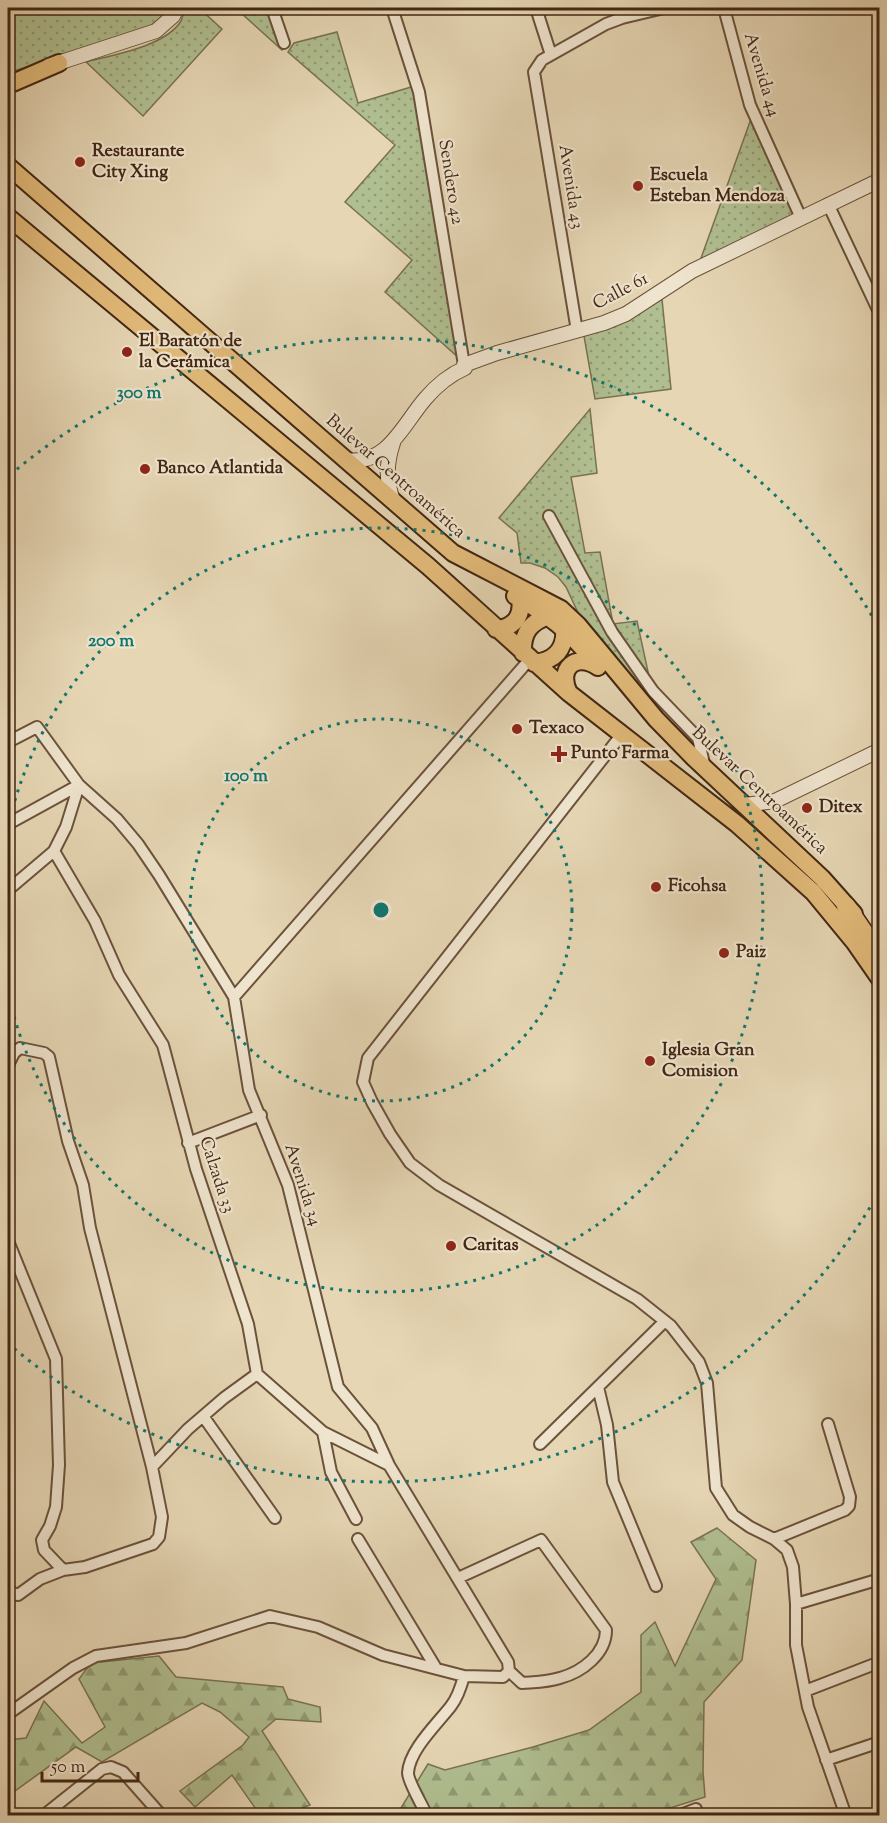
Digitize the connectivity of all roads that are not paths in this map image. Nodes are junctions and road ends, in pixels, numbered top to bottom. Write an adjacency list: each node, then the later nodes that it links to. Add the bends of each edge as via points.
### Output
1 (177, 8): 9 (street, via 156,32)
2 (272, 8): 7 (street)
3 (392, 8): 18 (street, Sendero 42, via 418,92)
4 (536, 8): 8 (street)
5 (664, 8): 8 (street, via 606,24)
6 (721, 8): 15 (street, Avenida 44, via 750,105)
7 (284, 43)
8 (551, 55): 17 (street, Avenida 43, via 534,72)
9 (59, 63): 10 (main road)
10 (9, 80)
11 (8, 166): 20 (main road, Bulevar Centroamérica)
12 (879, 180): 13 (street, Calle 61)
13 (828, 204): 15 (street, Calle 61); 16 (street)
14 (8, 217): 27 (main road, via 428,566)
15 (801, 218): 17 (street, Calle 61, via 692,271 626,314)
16 (879, 314)
17 (578, 331): 18 (street, Calle 61)
18 (464, 365): 19 (street, Calle 61, via 431,393)
19 (393, 441): 20 (street, Calle 61, via 372,458); 21 (street, Calle 61, via 386,471)
20 (346, 460): 21 (main road, Bulevar Centroamérica)
21 (393, 501): 23 (main road, Bulevar Centroamérica)
22 (549, 516): 34 (street, via 612,632 653,691 698,738)
23 (453, 553): 24 (main road, via 473,573); 34 (main road, Bulevar Centroamérica, via 561,609)
24 (520, 599): 25 (main road); 27 (main road, via 522,608 514,624)
25 (549, 616): 26 (main road); 28 (main road, via 539,619 525,633 522,643)
26 (564, 628): 28 (main road, via 565,638 555,657 545,662); 29 (main road)
27 (496, 629): 28 (main road)
28 (529, 659): 30 (main road); 45 (street)
29 (599, 668): 30 (main road, via 588,661 576,662 566,670 563,682); 37 (main road, via 691,766 733,801)
30 (569, 693): 31 (main road)
31 (622, 734): 44 (main road, via 737,824 813,892); 50 (street, via 368,1058 363,1082 410,1163 439,1185 637,1299)
32 (8, 742): 35 (street, Avenida 34, via 37,727)
33 (879, 750): 36 (street)
34 (705, 768): 37 (main road, Bulevar Centroamérica)
35 (79, 785): 38 (street); 39 (street); 45 (street, Avenida 34, via 138,844)
36 (775, 801): 37 (street); 37 (street)
37 (756, 814): 41 (main road, Bulevar Centroamérica, via 831,886)
38 (8, 824)
39 (54, 851): 40 (street); 48 (street, Calzada 33, via 120,975 163,1045)
40 (8, 890)
41 (846, 906): 42 (main road, Bulevar Centroamérica); 43 (highway)
42 (879, 941)
43 (879, 957)
44 (879, 979)
45 (234, 998): 47 (street, Avenida 34, via 249,1090)
46 (8, 1065): 58 (street, via 20,1048 49,1057)
47 (261, 1115): 48 (street); 57 (street, Avenida 34, via 288,1185 338,1387 372,1428)
48 (188, 1143): 51 (street, Calzada 33, via 248,1324)
49 (8, 1241): 63 (street, via 56,1359 56,1507 42,1540 44,1550)
50 (665, 1321): 52 (street); 62 (street, via 699,1362 707,1383 716,1488 733,1515)
51 (257, 1374): 53 (street); 55 (street)
52 (598, 1387): 56 (street); 66 (street, via 613,1482)
53 (203, 1416): 58 (street); 59 (street)
54 (828, 1424): 62 (street, via 850,1497 849,1506)
55 (323, 1432): 57 (street); 60 (street, via 331,1472)
56 (540, 1444)
57 (389, 1465): 64 (street, Avenida 34)
58 (152, 1467): 63 (street, via 162,1517 159,1537 153,1544 85,1567)
59 (275, 1518)
60 (356, 1519)
61 (358, 1539): 70 (street)
62 (774, 1539): 68 (street, via 787,1550 793,1567)
63 (63, 1570): 67 (street, via 18,1594)
64 (458, 1578): 71 (street, Avenida 34, via 508,1662); 71 (street, via 541,1540 606,1630 606,1642 593,1660 559,1679 522,1683)
65 (879, 1579): 68 (street)
66 (656, 1586)
67 (8, 1591)
68 (796, 1604): 73 (street, via 796,1646)
69 (879, 1662): 73 (street)
70 (436, 1668): 72 (street); 74 (street, via 383,1654 318,1627 270,1616 186,1643 96,1656)
71 (509, 1671): 72 (street, via 503,1677)
72 (464, 1676): 80 (street, via 456,1698 412,1757 408,1774)
73 (805, 1691): 76 (street)
74 (8, 1714)
75 (879, 1743): 76 (street)
76 (826, 1760): 82 (street)
77 (696, 1809): 81 (street)
78 (43, 1815): 79 (street, via 102,1769 111,1767 123,1772)
79 (162, 1815)
80 (428, 1815)
81 (678, 1815)
82 (846, 1815)

